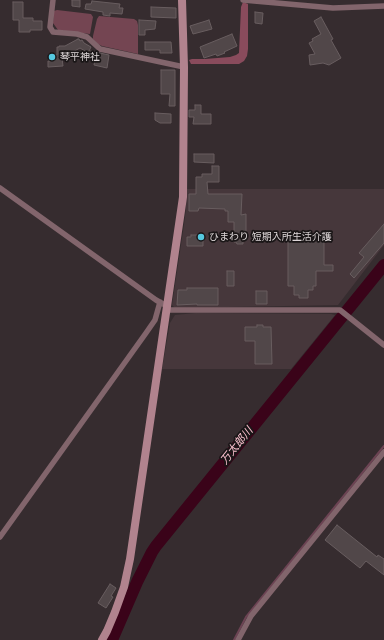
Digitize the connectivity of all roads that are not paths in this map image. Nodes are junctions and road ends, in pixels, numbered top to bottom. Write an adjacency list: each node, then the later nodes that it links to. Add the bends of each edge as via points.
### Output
1 (52, 0): 5 (street, via 50,27 53,32 87,37 100,49)
2 (182, 0): 5 (street)
3 (243, 0): 4 (street, via 333,8)
4 (384, 6)
5 (184, 67): 7 (street, via 183,197)
6 (0, 188): 7 (street)
7 (164, 306): 8 (street, via 341,311); 10 (street); 11 (street, via 130,559 124,587)
8 (384, 345)
9 (384, 452): 12 (street, via 251,616)
10 (0, 537)
11 (102, 640)
12 (238, 640)

